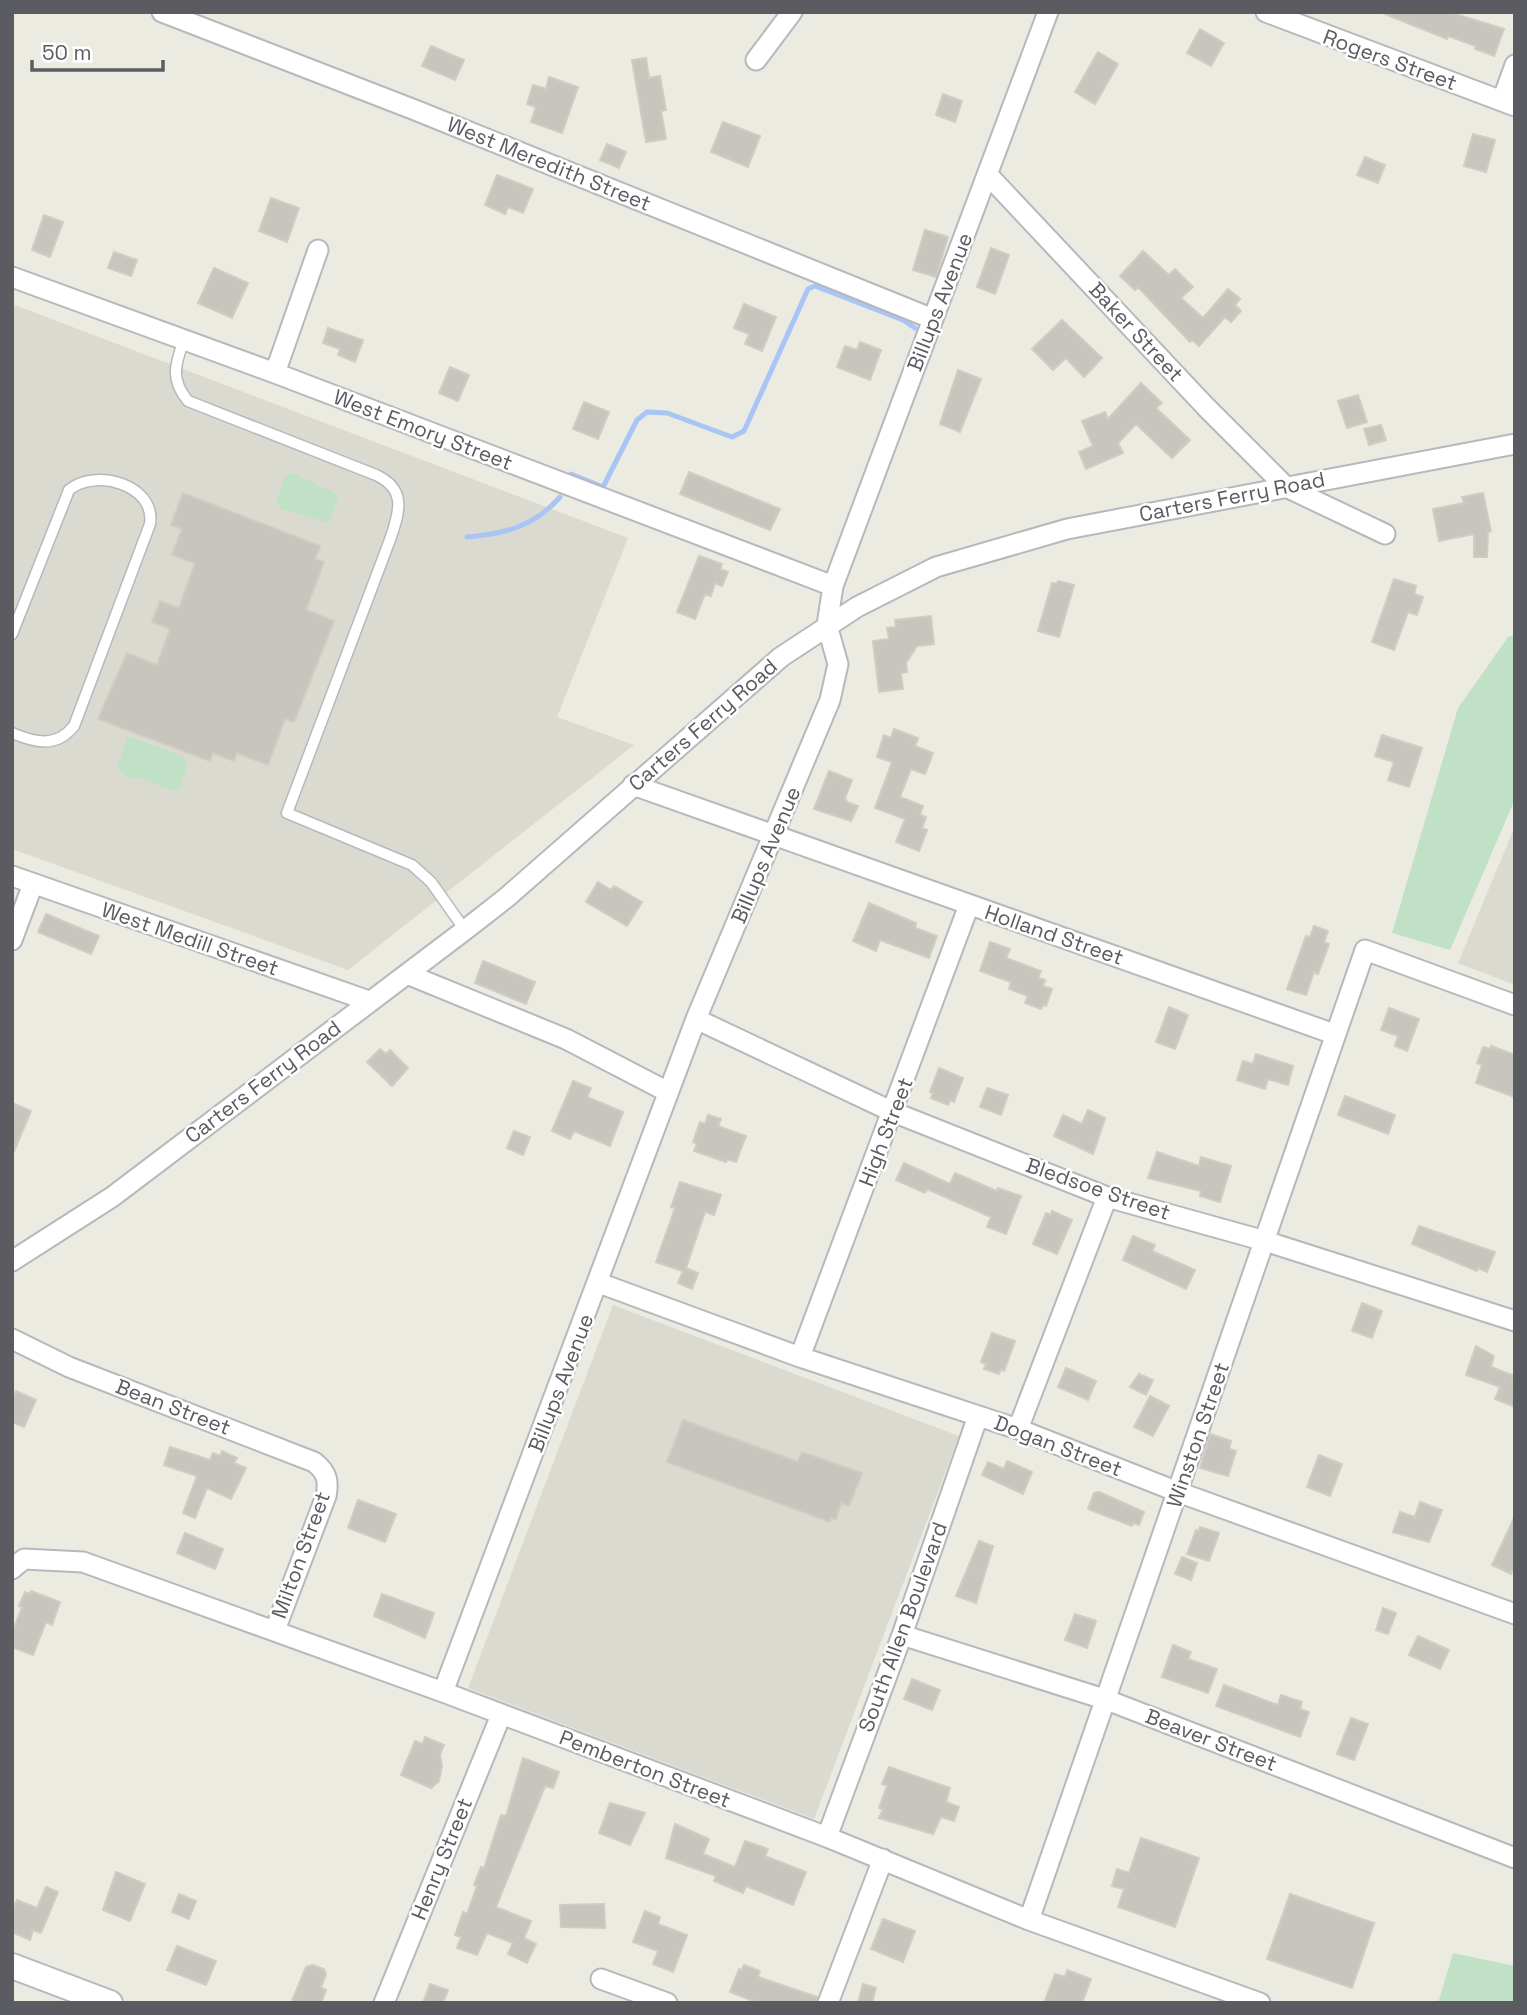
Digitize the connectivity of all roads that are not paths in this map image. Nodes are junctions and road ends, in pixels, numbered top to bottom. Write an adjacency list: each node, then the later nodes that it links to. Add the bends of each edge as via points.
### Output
1 (162, 12): 12 (street, West Meredith Street)
2 (792, 12): 6 (street)
3 (1048, 12): 9 (street, Billups Avenue)
4 (1266, 12): 5 (street, Rogers Street)
5 (1306, 20): 8 (street, Rogers Street)
6 (756, 60)
7 (1515, 65): 8 (street)
8 (1509, 103)
9 (988, 175): 12 (street, Billups Avenue); 16 (street, Baker Street)
10 (318, 250): 14 (street)
11 (12, 277): 13 (street, West Emory Street)
12 (933, 319): 18 (street, Billups Avenue)
13 (184, 340): 14 (street, West Emory Street); 29 (lane, via 174,369 188,401 384,479 398,494 399,513 391,537 286,813 412,865 431,882)
14 (275, 373): 18 (street, West Emory Street)
15 (1515, 444): 16 (street, Carters Ferry Road)
16 (1286, 487): 17 (street); 21 (street, Carters Ferry Road, via 992,548 936,567)
17 (1385, 534)
18 (833, 586): 21 (street, Billups Avenue)
19 (12, 600): 20 (lane)
20 (23, 605): 22 (lane); 23 (lane, via 69,490 93,478 142,496 150,510 150,524 74,726 63,738 47,743)
21 (828, 625): 24 (street, Carters Ferry Road, via 756,677); 25 (street, Billups Avenue, via 838,664 835,683)
22 (12, 634)
23 (12, 733)
24 (634, 785): 25 (street, Holland Street); 29 (street, Carters Ferry Road)
25 (775, 835): 28 (street, Holland Street); 34 (street, Billups Avenue)
26 (12, 876): 27 (street, West Medill Street)
27 (33, 884): 30 (street); 32 (street, West Medill Street)
28 (969, 905): 35 (street, Holland Street); 37 (street, High Street)
29 (464, 930): 31 (street, Carters Ferry Road)
30 (12, 940)
31 (407, 974): 32 (street, Carters Ferry Road); 36 (street, via 566,1039)
32 (369, 1002): 40 (street, Carters Ferry Road, via 111,1197)
33 (1515, 1006): 35 (street, Winston Street, via 1365,950)
34 (696, 1019): 36 (street, Billups Avenue); 37 (street, Bledsoe Street)
35 (1334, 1034): 39 (street, Winston Street)
36 (668, 1092): 41 (street, Billups Avenue)
37 (893, 1112): 38 (street, Bledsoe Street); 44 (street, High Street)
38 (1107, 1197): 39 (street, Bledsoe Street); 46 (street)
39 (1265, 1241): 42 (street, Bledsoe Street); 48 (street, Winston Street)
40 (12, 1261)
41 (599, 1283): 44 (street, Dogan Street); 53 (street, Billups Avenue)
42 (1515, 1321)
43 (12, 1339): 47 (street, Bean Street, via 69,1367 314,1462)
44 (800, 1357): 45 (street, Dogan Street)
45 (978, 1416): 46 (street, Dogan Street); 52 (street, South Allen Boulevard)
46 (1018, 1429): 48 (street, Dogan Street)
47 (328, 1481): 51 (street, Milton Street, via 324,1503)
48 (1178, 1492): 50 (street, Dogan Street); 54 (street, Winston Street)
49 (18, 1564): 51 (street, Pemberton Street, via 83,1562)
50 (1515, 1614)
51 (275, 1630): 53 (street, Pemberton Street)
52 (902, 1634): 54 (street, Beaver Street); 56 (street, South Allen Boulevard)
53 (443, 1692): 55 (street, Pemberton Street)
54 (1107, 1700): 57 (street, Beaver Street); 59 (street, Winston Street)
55 (501, 1715): 56 (street, Pemberton Street); 63 (street, Henry Street)
56 (827, 1837): 58 (street, Pemberton Street)
57 (1515, 1858)
58 (883, 1859): 59 (street, Pemberton Street); 65 (street)
59 (1029, 1920): 66 (street, Pemberton Street)
60 (12, 1966): 62 (street)
61 (601, 1979): 64 (street)
62 (110, 2003)
63 (384, 2003)
64 (667, 2003)
65 (828, 2003)
66 (1259, 2003)

